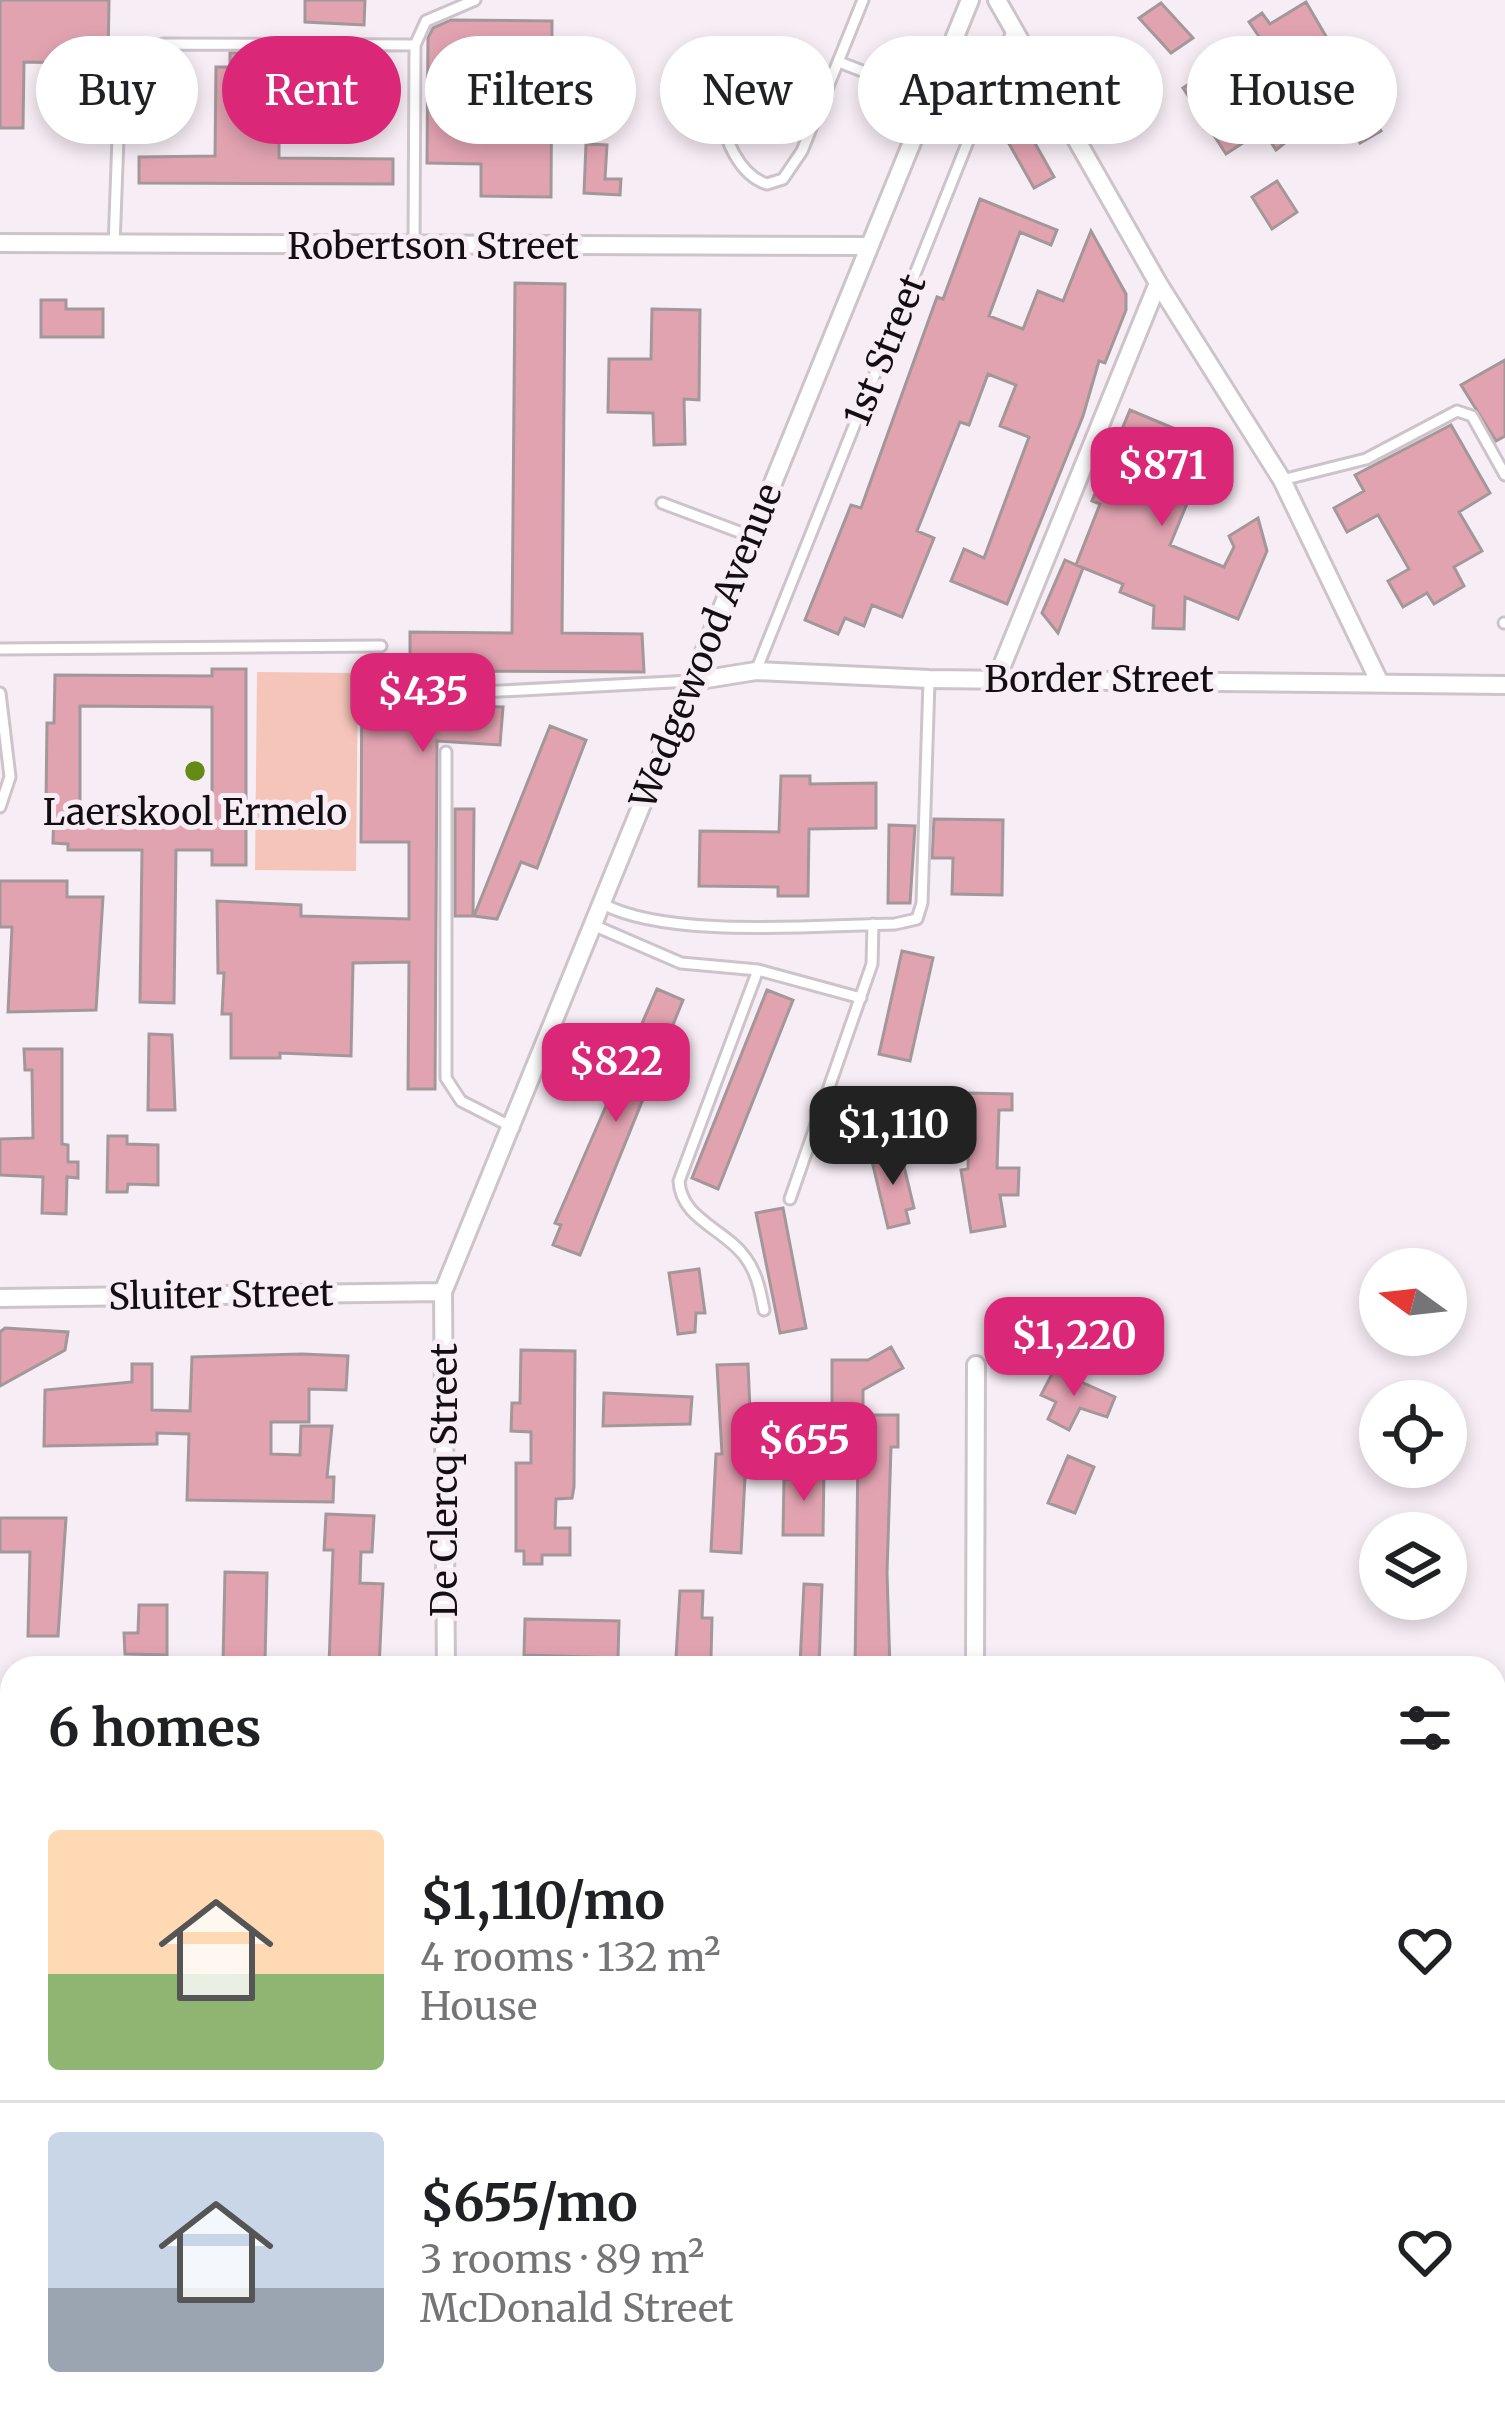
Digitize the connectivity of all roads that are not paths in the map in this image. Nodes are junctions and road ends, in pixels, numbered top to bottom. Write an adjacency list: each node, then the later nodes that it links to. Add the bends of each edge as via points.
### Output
1 (475, 0): 7 (lane, via 426,21)
2 (862, 0): 8 (lane)
3 (970, 0): 6 (street, Wedgewood Avenue)
4 (997, 0): 5 (street)
5 (1013, 29): 18 (street); 25 (lane, 1st Street)
6 (955, 36)
7 (415, 45): 15 (lane, via 164,44 135,51 120,84); 16 (lane)
8 (839, 62): 9 (lane); 10 (lane)
9 (858, 69)
10 (834, 74)
11 (730, 144): 12 (lane, via 750,175 767,184 783,179)
12 (805, 144)
13 (909, 144): 17 (street, Wedgewood Avenue)
14 (0, 243): 15 (street, Robertson Street)
15 (114, 246): 16 (street, Robertson Street)
16 (414, 246): 17 (street, Robertson Street)
17 (867, 246): 22 (street, Wedgewood Avenue)
18 (1158, 283): 20 (street); 26 (street)
19 (1505, 475): 20 (lane, via 1472,416 1457,411 1366,459)
20 (1282, 480): 29 (street)
21 (662, 502): 22 (lane)
22 (750, 536): 28 (street, Wedgewood Avenue)
23 (381, 646): 24 (lane)
24 (0, 649)
25 (756, 670): 27 (street, Border Street); 28 (street, Border Street)
26 (997, 678): 27 (street, Border Street); 29 (street, Border Street)
27 (929, 679): 37 (lane, via 922,913 906,924)
28 (694, 681): 32 (lane); 35 (street, Wedgewood Avenue)
29 (1379, 681): 30 (street, Border Street)
30 (1505, 685)
31 (0, 693): 34 (lane, via 10,777)
32 (463, 693)
33 (446, 752): 40 (lane, via 446,1078 461,1101)
34 (0, 807)
35 (603, 904): 36 (street, Wedgewood Avenue); 37 (lane, via 679,923)
36 (593, 925): 38 (lane, via 681,963); 40 (street, Wedgewood Avenue)
37 (873, 925): 39 (lane)
38 (758, 970): 39 (lane); 44 (lane, via 679,1181 686,1206 743,1252)
39 (861, 998): 41 (lane)
40 (514, 1128): 42 (street, Wedgewood Avenue)
41 (790, 1199)
42 (443, 1292): 43 (street, Sluiter Street); 46 (street, De Clercq Street)
43 (0, 1298)
44 (764, 1310)
45 (976, 1365): 47 (street)
46 (446, 1656)
47 (975, 1656)

